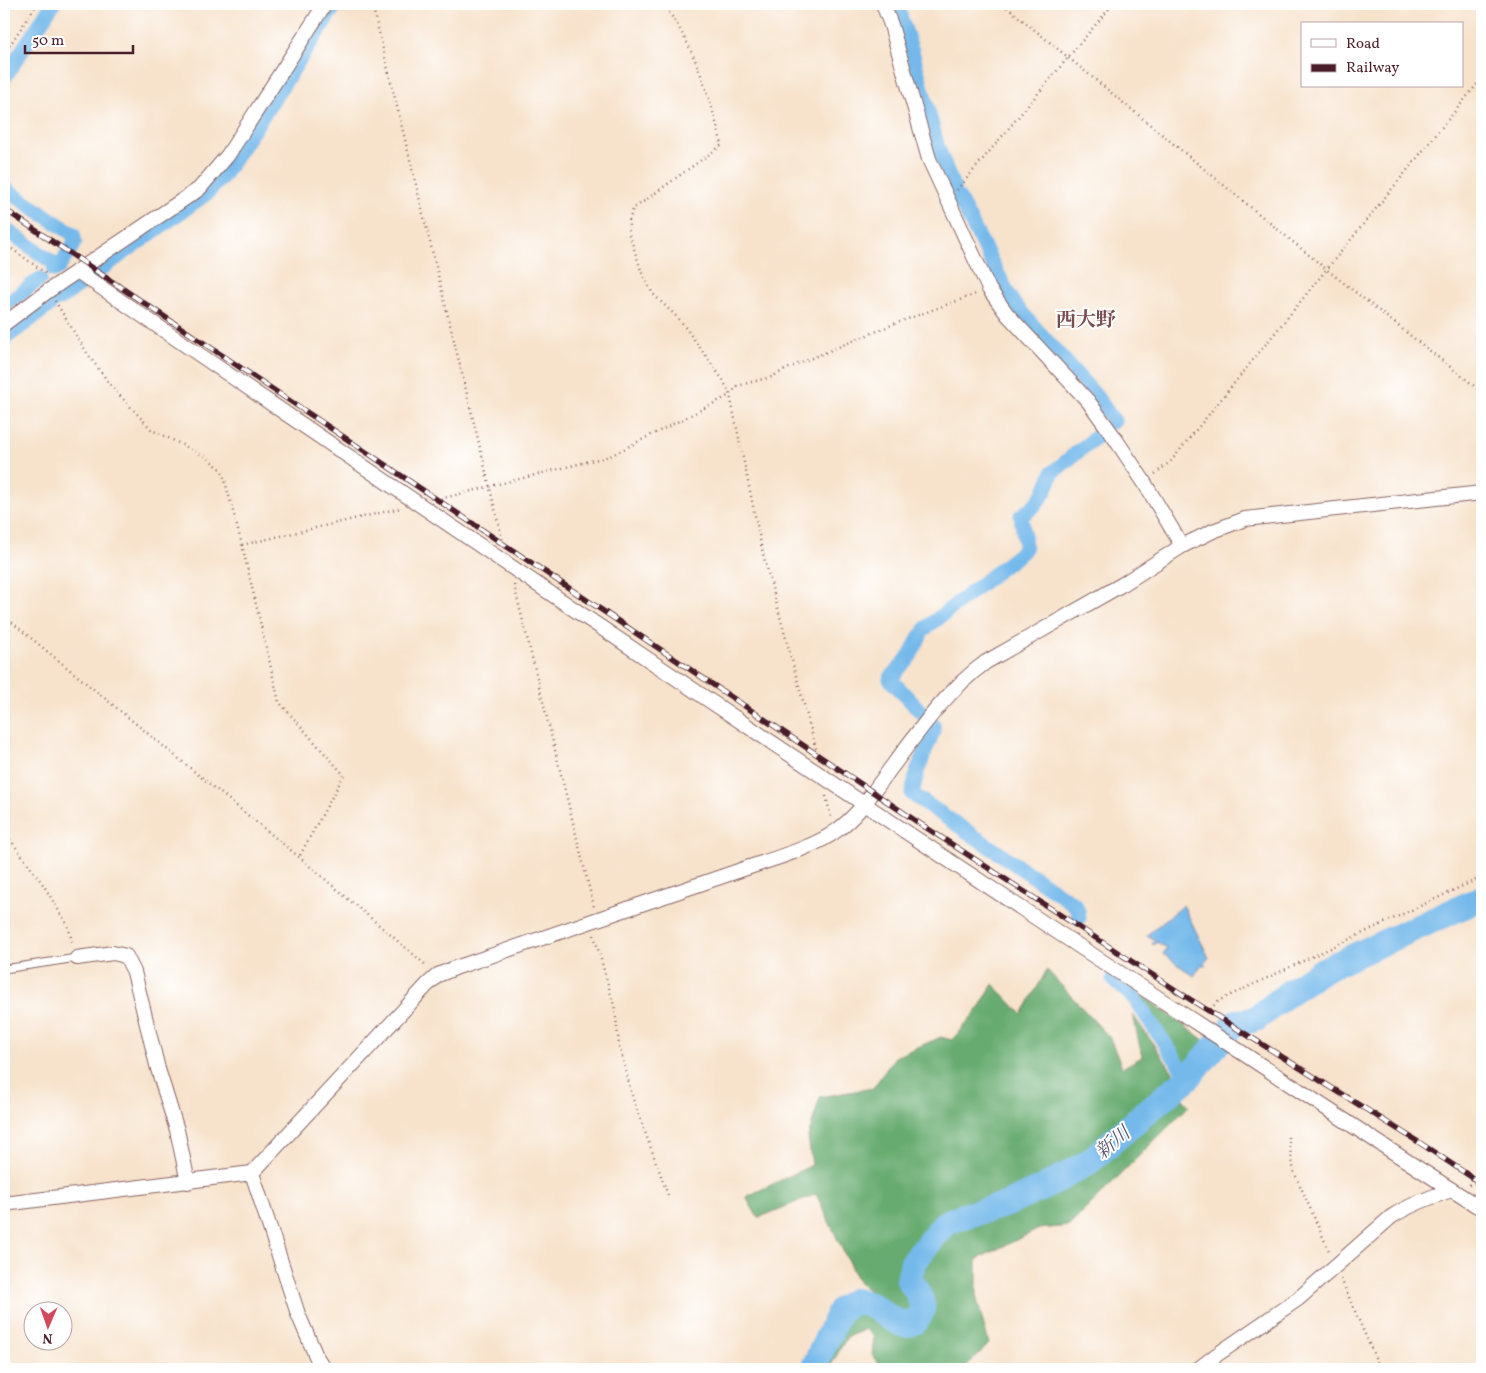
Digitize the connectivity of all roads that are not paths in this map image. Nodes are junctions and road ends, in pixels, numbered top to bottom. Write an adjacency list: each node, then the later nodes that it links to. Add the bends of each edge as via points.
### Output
1 (326, 4): 3 (street, via 228,156 199,189)
2 (883, 4): 6 (street, via 929,159 989,289 1007,314 1088,401 1144,482)
3 (77, 271): 4 (street); 7 (street)
4 (4, 324)
5 (1482, 493): 6 (street, via 1245,519)
6 (1182, 546): 7 (street, via 968,675)
7 (864, 804): 10 (street, via 835,833 803,847 438,975); 12 (street)
8 (77, 958): 9 (lane); 11 (street, via 113,952 126,956 134,972)
9 (4, 969)
10 (252, 1172): 11 (street); 15 (street, via 298,1314)
11 (188, 1182): 13 (street)
12 (1452, 1190): 14 (street); 16 (street, via 1428,1197 1391,1217 1298,1299)
13 (4, 1204)
14 (1482, 1209)
15 (324, 1369)
16 (1198, 1369)

